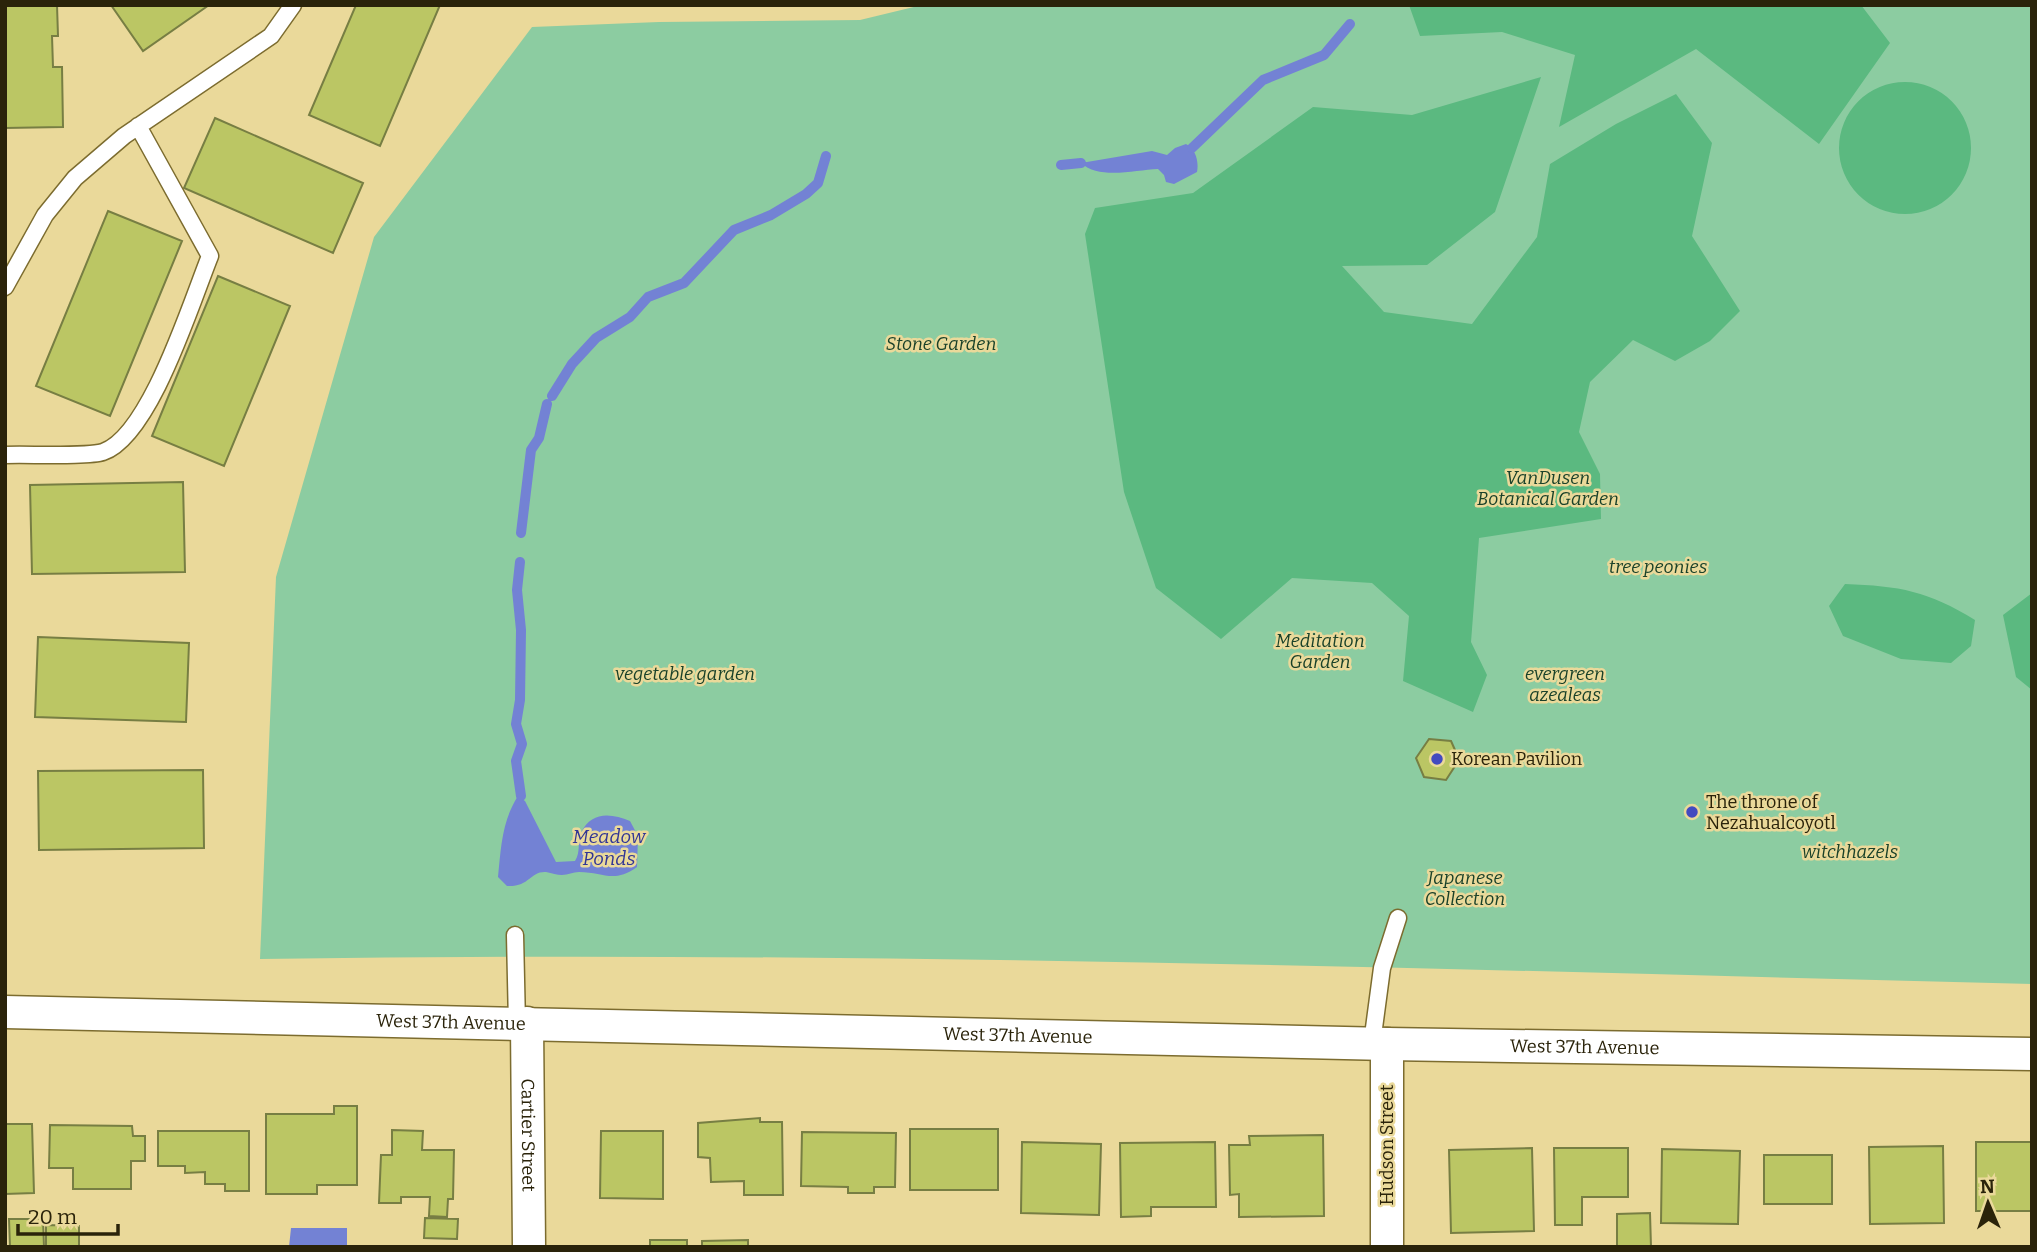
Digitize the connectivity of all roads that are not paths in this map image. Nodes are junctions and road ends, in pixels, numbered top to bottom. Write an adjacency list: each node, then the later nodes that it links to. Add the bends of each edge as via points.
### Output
1 (293, 5): 2 (lane, via 271,36)
2 (138, 126): 3 (lane, via 75,178 45,215); 4 (lane, via 210,257 150,402 129,434 102,453)
3 (5, 288)
4 (5, 455)
5 (1398, 918): 9 (lane, via 1382,968)
6 (515, 935): 8 (lane)
7 (5, 1012): 8 (street, West 37th Avenue)
8 (522, 1024): 9 (street, West 37th Avenue); 11 (street, Cartier Street)
9 (1380, 1043): 10 (street, West 37th Avenue); 12 (street, Hudson Street)
10 (2032, 1054)
11 (529, 1247)
12 (1387, 1247)

